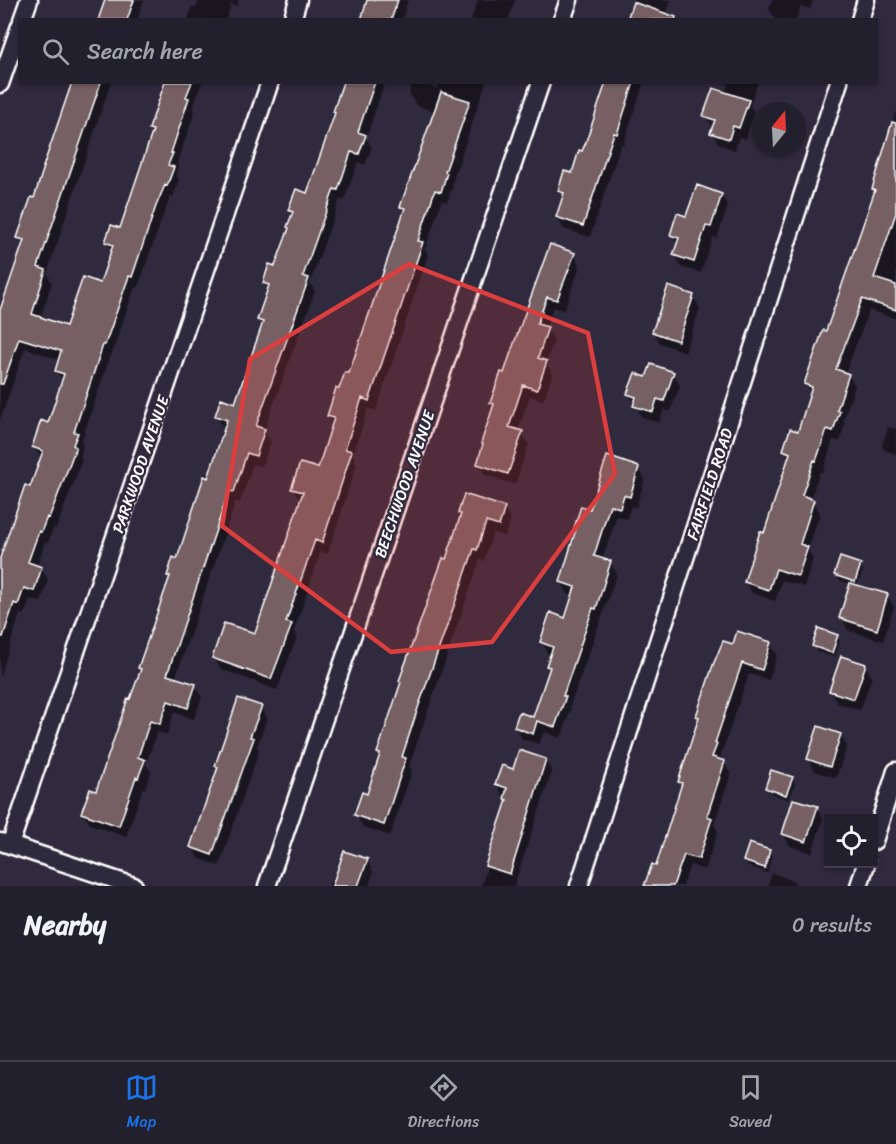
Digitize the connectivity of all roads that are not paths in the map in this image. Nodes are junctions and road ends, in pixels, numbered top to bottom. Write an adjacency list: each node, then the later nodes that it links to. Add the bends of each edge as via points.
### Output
1 (28, 0): 5 (street)
2 (298, 0): 6 (street)
3 (569, 0): 7 (street)
4 (866, 0): 8 (street)
5 (23, 18)
6 (293, 18)
7 (563, 18)
8 (861, 18)
9 (18, 33): 10 (street)
10 (0, 84)
11 (269, 84): 16 (street, PARKWOOD AVENUE)
12 (539, 84): 19 (street, BEECHWOOD AVENUE)
13 (838, 84): 20 (street, FAIRFIELD ROAD)
14 (896, 771): 15 (street)
15 (878, 826)
16 (5, 843): 18 (street)
17 (865, 868): 21 (street)
18 (134, 886)
19 (267, 886)
20 (579, 886)
21 (859, 886)

